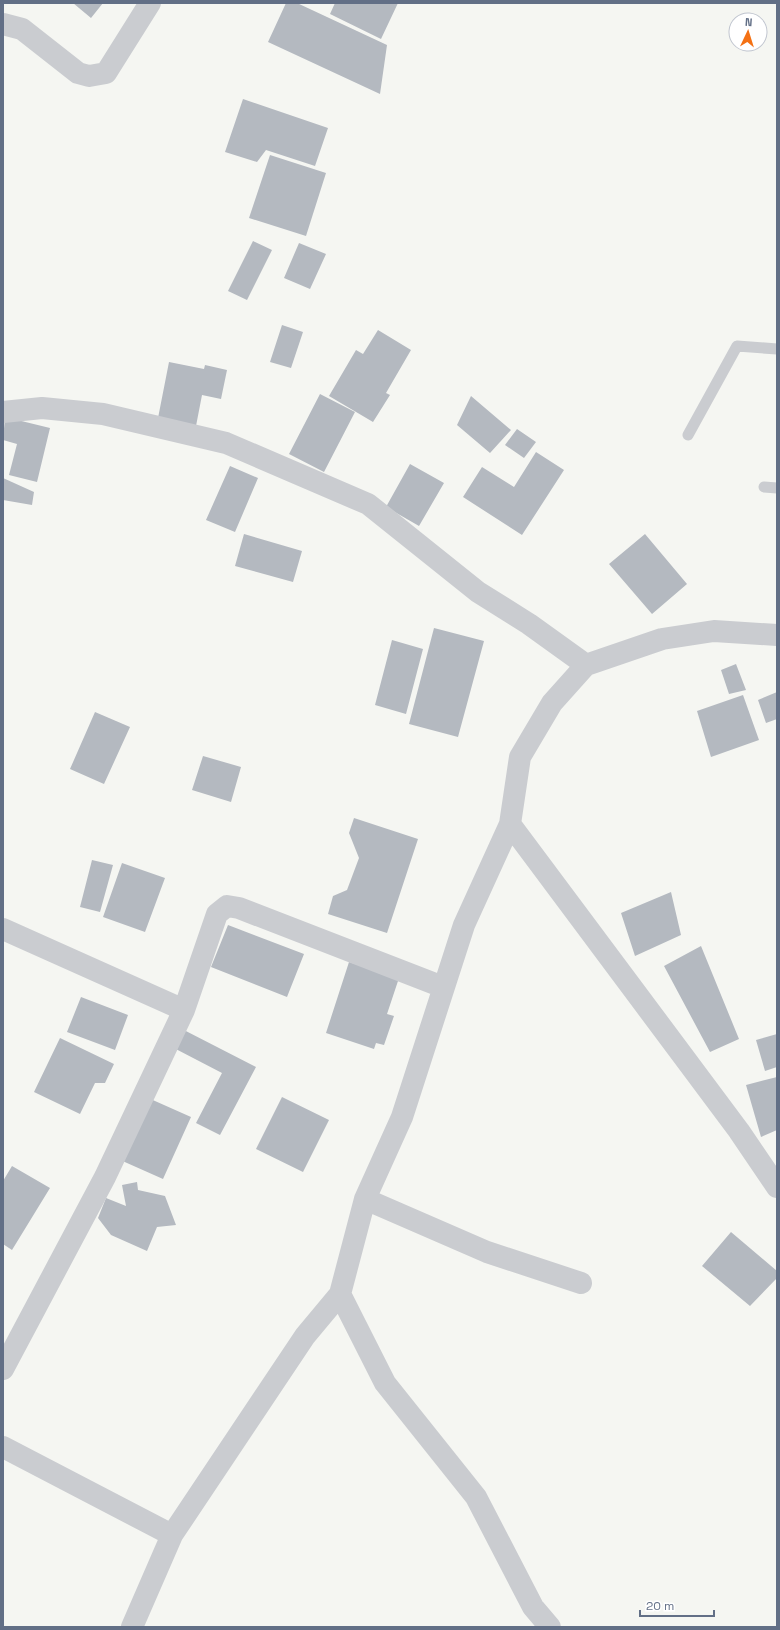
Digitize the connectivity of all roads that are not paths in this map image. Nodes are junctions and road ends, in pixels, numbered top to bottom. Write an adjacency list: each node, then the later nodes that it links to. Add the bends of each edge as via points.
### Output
1 (150, 3): 2 (street, via 106,74 89,76 78,73 22,30)
2 (3, 24)
3 (777, 349): 5 (lane, via 737,346)
4 (3, 412): 9 (street, via 42,408 102,414 226,443 368,504 478,592 529,624)
5 (688, 435)
6 (764, 487): 7 (lane)
7 (777, 488)
8 (777, 635): 9 (street, via 714,631 662,639)
9 (586, 666): 10 (street, via 552,703 520,757)
10 (510, 824): 12 (street, via 464,925); 14 (street, via 739,1131)
11 (3, 929): 13 (street)
12 (443, 987): 13 (street, via 239,908 227,906 217,914); 15 (street, via 402,1117)
13 (184, 1010): 18 (street, via 105,1177)
14 (777, 1187)
15 (365, 1199): 16 (street, via 487,1252); 17 (street)
16 (581, 1283)
17 (340, 1294): 20 (street, via 305,1336); 22 (street, via 385,1383 476,1497 533,1607)
18 (3, 1369)
19 (3, 1447): 20 (street)
20 (172, 1535): 21 (street)
21 (132, 1627)
22 (550, 1627)

